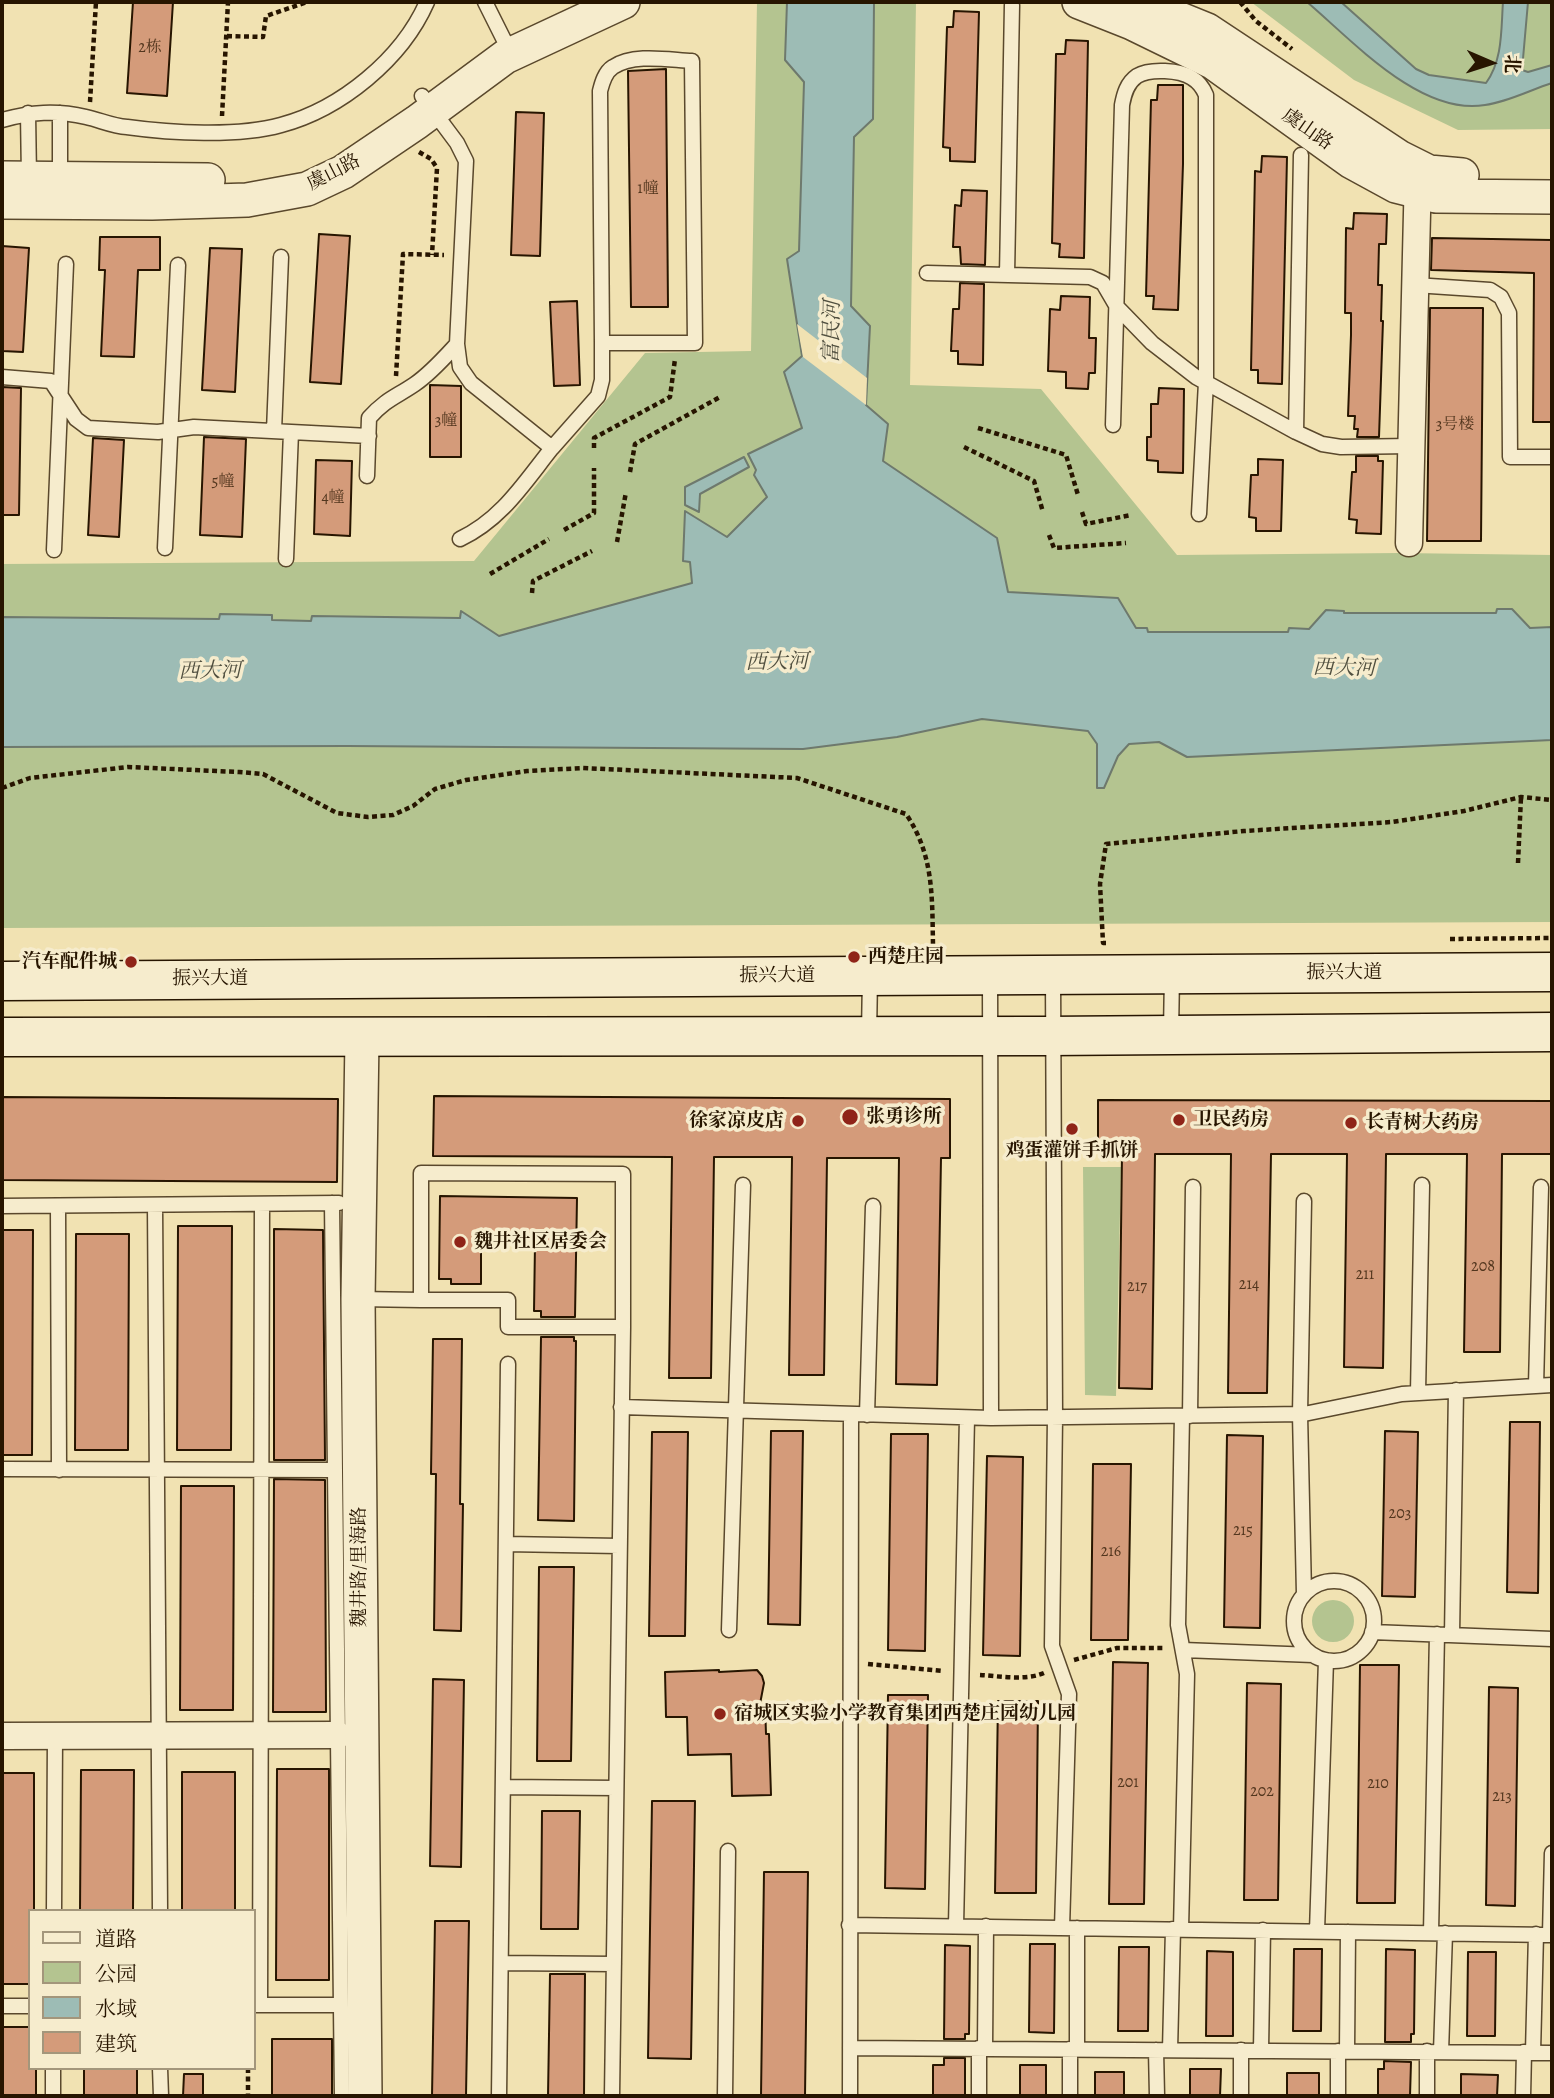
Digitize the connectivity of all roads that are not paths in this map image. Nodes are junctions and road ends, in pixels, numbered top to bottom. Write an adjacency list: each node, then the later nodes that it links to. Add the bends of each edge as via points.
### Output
1 (427, 2): 12 (lane, via 419,20 376,70 329,105 278,126 221,131 129,128)
2 (485, 2): 9 (lane)
3 (585, 2): 9 (street, 虞山路)
4 (623, 2): 10 (street, 虞山路, via 505,57)
5 (1079, 2): 17 (street, 虞山路, via 1214,63 1352,162 1396,186)
6 (1138, 2): 8 (street, 虞山路)
7 (1012, 5): 24 (lane)
8 (1208, 16): 17 (street, 虞山路, via 1388,150)
9 (503, 40): 10 (street, 虞山路, via 464,65)
10 (427, 103): 16 (street, 虞山路, via 310,167 274,176 237,181); 19 (street, 虞山路, via 391,139 343,172 307,188 247,201); 28 (lane, via 466,161)
11 (28, 113): 12 (lane); 13 (lane); 16 (lane)
12 (60, 113): 16 (lane)
13 (2, 120)
14 (1301, 155): 36 (lane)
15 (1552, 176): 17 (street, 虞山路, via 1429,172)
16 (30, 178)
17 (1418, 179): 18 (street, 虞山路, via 1436,196); 25 (street)
18 (1552, 197)
19 (2, 202)
20 (281, 257): 34 (lane)
21 (66, 264): 31 (lane)
22 (178, 265): 33 (lane)
23 (926, 273): 24 (lane)
24 (1007, 275): 26 (lane, via 1090,277 1102,284)
25 (1415, 285): 38 (street); 40 (lane, via 1490,290 1502,298 1509,313 1510,457)
26 (1117, 307): 30 (lane, via 1152,343); 30 (lane, via 1124,92 1131,81 1147,72 1184,74 1202,86 1206,95); 32 (lane)
27 (602, 342): 27 (lane, via 600,91 604,78 612,67 627,61 692,61 695,343); 39 (lane, via 598,396)
28 (457, 344): 37 (lane, via 423,378 369,418); 39 (lane, via 460,367 471,383)
29 (2, 377): 31 (lane, via 51,381)
30 (1206, 382): 36 (lane); 42 (lane)
31 (60, 395): 33 (lane, via 88,428); 46 (lane)
32 (1113, 425)
33 (171, 430): 34 (lane); 45 (lane)
34 (274, 431): 35 (lane)
35 (291, 432): 37 (lane); 47 (lane)
36 (1296, 432): 38 (lane, via 1341,447)
37 (369, 436): 41 (lane)
38 (1411, 446): 44 (street)
39 (552, 448): 43 (lane, via 493,519)
40 (1552, 457)
41 (367, 476)
42 (1199, 514)
43 (460, 539)
44 (1409, 543)
45 (165, 548)
46 (54, 550)
47 (286, 559)
48 (1552, 972): 49 (main road, 振兴大道)
49 (1172, 974): 51 (main road, 振兴大道); 55 (lane)
50 (990, 975): 51 (main road, 振兴大道); 52 (main road, 振兴大道); 57 (lane)
51 (1053, 975): 58 (lane)
52 (870, 976): 53 (main road, 振兴大道); 56 (lane)
53 (2, 981)
54 (1552, 1032): 55 (main road)
55 (1171, 1035): 58 (main road)
56 (869, 1036): 57 (main road); 60 (main road)
57 (990, 1036): 58 (main road); 87 (lane)
58 (1053, 1036): 88 (lane)
59 (2, 1037): 60 (main road)
60 (362, 1038): 66 (street, 魏井路/里海路)
61 (743, 1185): 81 (lane)
62 (1422, 1185): 79 (lane)
63 (1541, 1186): 77 (lane)
64 (1193, 1187): 85 (lane)
65 (1304, 1202): 83 (lane)
66 (345, 1203): 67 (lane); 72 (street, 魏井路/里海路); 93 (lane)
67 (262, 1204): 68 (lane); 92 (lane)
68 (155, 1205): 70 (lane); 91 (lane)
69 (2, 1206): 70 (lane)
70 (58, 1206): 90 (lane)
71 (873, 1206): 84 (lane)
72 (358, 1299): 73 (lane); 145 (street, 魏井路/里海路)
73 (421, 1300): 74 (lane, via 508,1300 508,1327); 74 (lane, via 421,1173 623,1174)
74 (623, 1327): 80 (lane)
75 (508, 1364): 94 (lane)
76 (1552, 1385): 77 (lane)
77 (1536, 1386): 78 (lane)
78 (1456, 1390): 79 (lane); 99 (lane)
79 (1418, 1393): 83 (lane)
80 (621, 1407): 81 (lane); 95 (lane)
81 (736, 1411): 82 (lane); 97 (lane)
82 (851, 1414): 84 (lane); 114 (lane)
83 (1300, 1414): 85 (lane); 96 (lane)
84 (867, 1415): 86 (lane)
85 (1186, 1416): 88 (lane); 101 (lane, via 1178,1625)
86 (967, 1418): 87 (lane); 115 (lane)
87 (990, 1418): 88 (lane)
88 (1055, 1418): 117 (lane, via 1052,1646 1069,1694)
89 (2, 1469): 90 (lane)
90 (59, 1470): 91 (lane)
91 (157, 1470): 92 (lane); 106 (lane)
92 (261, 1470): 93 (lane); 107 (lane)
93 (335, 1470): 103 (lane)
94 (506, 1544): 95 (lane); 108 (lane)
95 (619, 1546): 109 (lane)
96 (1304, 1594): 98 (lane, via 1321,1582 1334,1580 1358,1588 1373,1611); 102 (lane, via 1295,1610 1296,1636)
97 (729, 1630)
98 (1372, 1632): 99 (lane); 102 (lane, via 1363,1649 1352,1657 1339,1661)
99 (1444, 1634): 100 (lane); 122 (lane)
100 (1552, 1639)
101 (1183, 1650): 102 (lane); 118 (lane, via 1187,1674)
102 (1319, 1658): 120 (lane)
103 (338, 1735): 107 (street); 126 (lane)
104 (2, 1736): 105 (street)
105 (55, 1736): 106 (street); 112 (lane)
106 (159, 1736): 107 (street); 113 (lane)
107 (260, 1736): 129 (lane)
108 (503, 1787): 109 (lane); 124 (lane)
109 (616, 1788): 125 (lane)
110 (728, 1851): 148 (lane)
111 (1552, 1853): 123 (lane)
112 (54, 1909)
113 (160, 1909)
114 (849, 1925): 115 (lane); 130 (lane)
115 (956, 1926): 116 (lane)
116 (986, 1926): 117 (lane); 131 (lane)
117 (1069, 1928): 118 (lane); 132 (lane)
118 (1177, 1929): 119 (lane); 133 (lane)
119 (1263, 1930): 120 (lane); 135 (lane)
120 (1317, 1931): 121 (lane)
121 (1348, 1932): 122 (lane); 136 (lane)
122 (1438, 1933): 123 (lane); 137 (lane)
123 (1546, 1934): 138 (lane)
124 (501, 1963): 125 (lane); 146 (lane)
125 (614, 1964): 147 (lane)
126 (341, 2005): 129 (lane); 144 (lane)
127 (2, 2006): 128 (lane)
128 (28, 2006)
129 (257, 2006)
130 (850, 2048): 131 (lane); 149 (lane)
131 (982, 2048): 132 (lane); 150 (lane)
132 (1074, 2049): 133 (lane); 151 (lane)
133 (1163, 2050): 134 (lane); 152 (lane)
134 (1241, 2050): 135 (lane); 153 (lane)
135 (1261, 2050): 136 (lane)
136 (1342, 2051): 137 (lane); 154 (lane)
137 (1434, 2052): 138 (lane); 155 (lane)
138 (1528, 2052): 139 (lane); 156 (lane)
139 (1552, 2053)
140 (53, 2070): 142 (lane)
141 (160, 2070): 143 (lane)
142 (53, 2096)
143 (161, 2096)
144 (342, 2096)
145 (365, 2096)
146 (499, 2096)
147 (612, 2096)
148 (725, 2096)
149 (850, 2096)
150 (979, 2096)
151 (1070, 2096)
152 (1157, 2096)
153 (1241, 2096)
154 (1338, 2096)
155 (1427, 2096)
156 (1523, 2096)

